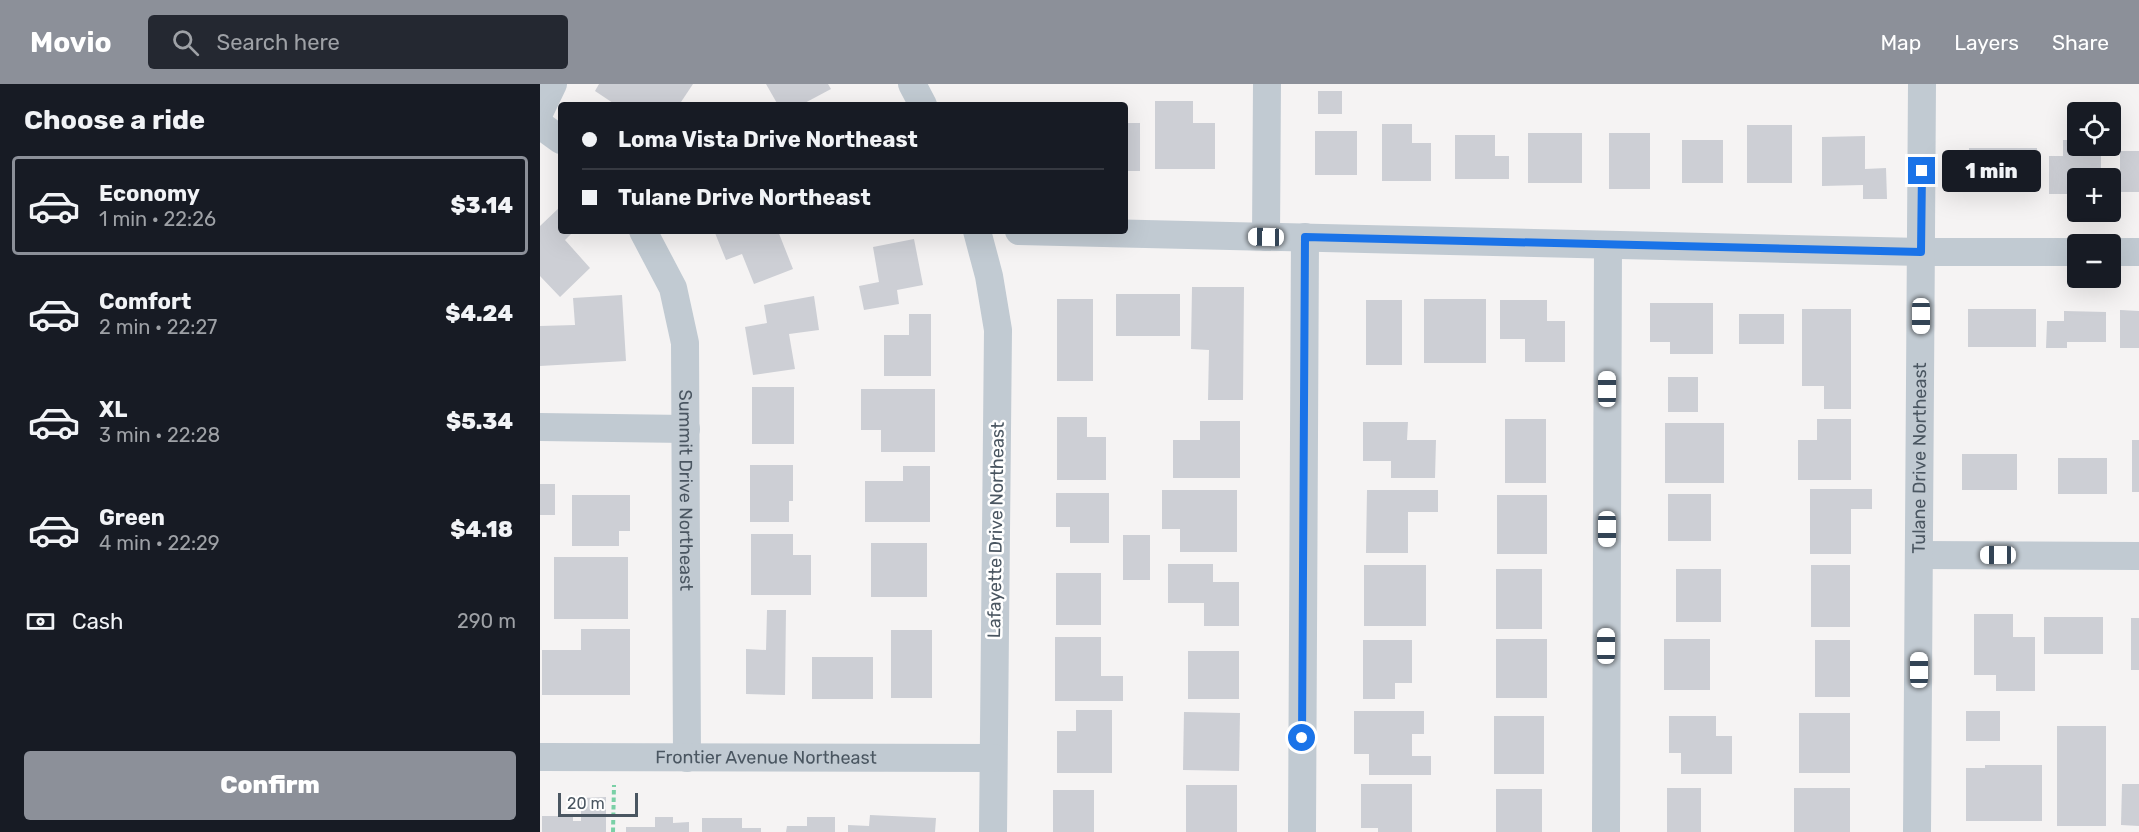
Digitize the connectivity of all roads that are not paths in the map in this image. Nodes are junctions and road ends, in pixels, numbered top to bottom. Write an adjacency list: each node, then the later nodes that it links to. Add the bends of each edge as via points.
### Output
1 (553, 84): 6 (street)
2 (912, 84): 5 (street)
3 (1267, 84): 12 (street)
4 (1922, 84): 15 (street, Tulane Drive Northeast)
5 (921, 102)
6 (540, 111)
7 (540, 125): 8 (street)
8 (558, 138)
9 (646, 234): 20 (street, Summit Drive Northeast, via 673,288 685,343)
10 (978, 234): 25 (street, Lafayette Drive Northeast, via 998,330)
11 (1128, 234): 12 (street)
12 (1266, 237): 13 (street)
13 (1305, 237): 14 (street); 27 (street)
14 (1608, 245): 15 (street); 28 (street)
15 (1921, 252): 16 (street); 21 (street, Tulane Drive Northeast)
16 (2067, 252)
17 (2121, 252): 18 (street)
18 (2139, 252)
19 (540, 427): 20 (street)
20 (686, 429): 24 (street, Summit Drive Northeast)
21 (1919, 555): 22 (street); 29 (street, Tulane Drive Northeast)
22 (2139, 556)
23 (540, 757): 24 (street, Frontier Avenue Northeast)
24 (687, 758): 25 (street, Frontier Avenue Northeast)
25 (993, 758): 26 (street, Lafayette Drive Northeast)
26 (993, 832)
27 (1302, 832)
28 (1606, 832)
29 (1917, 832)

